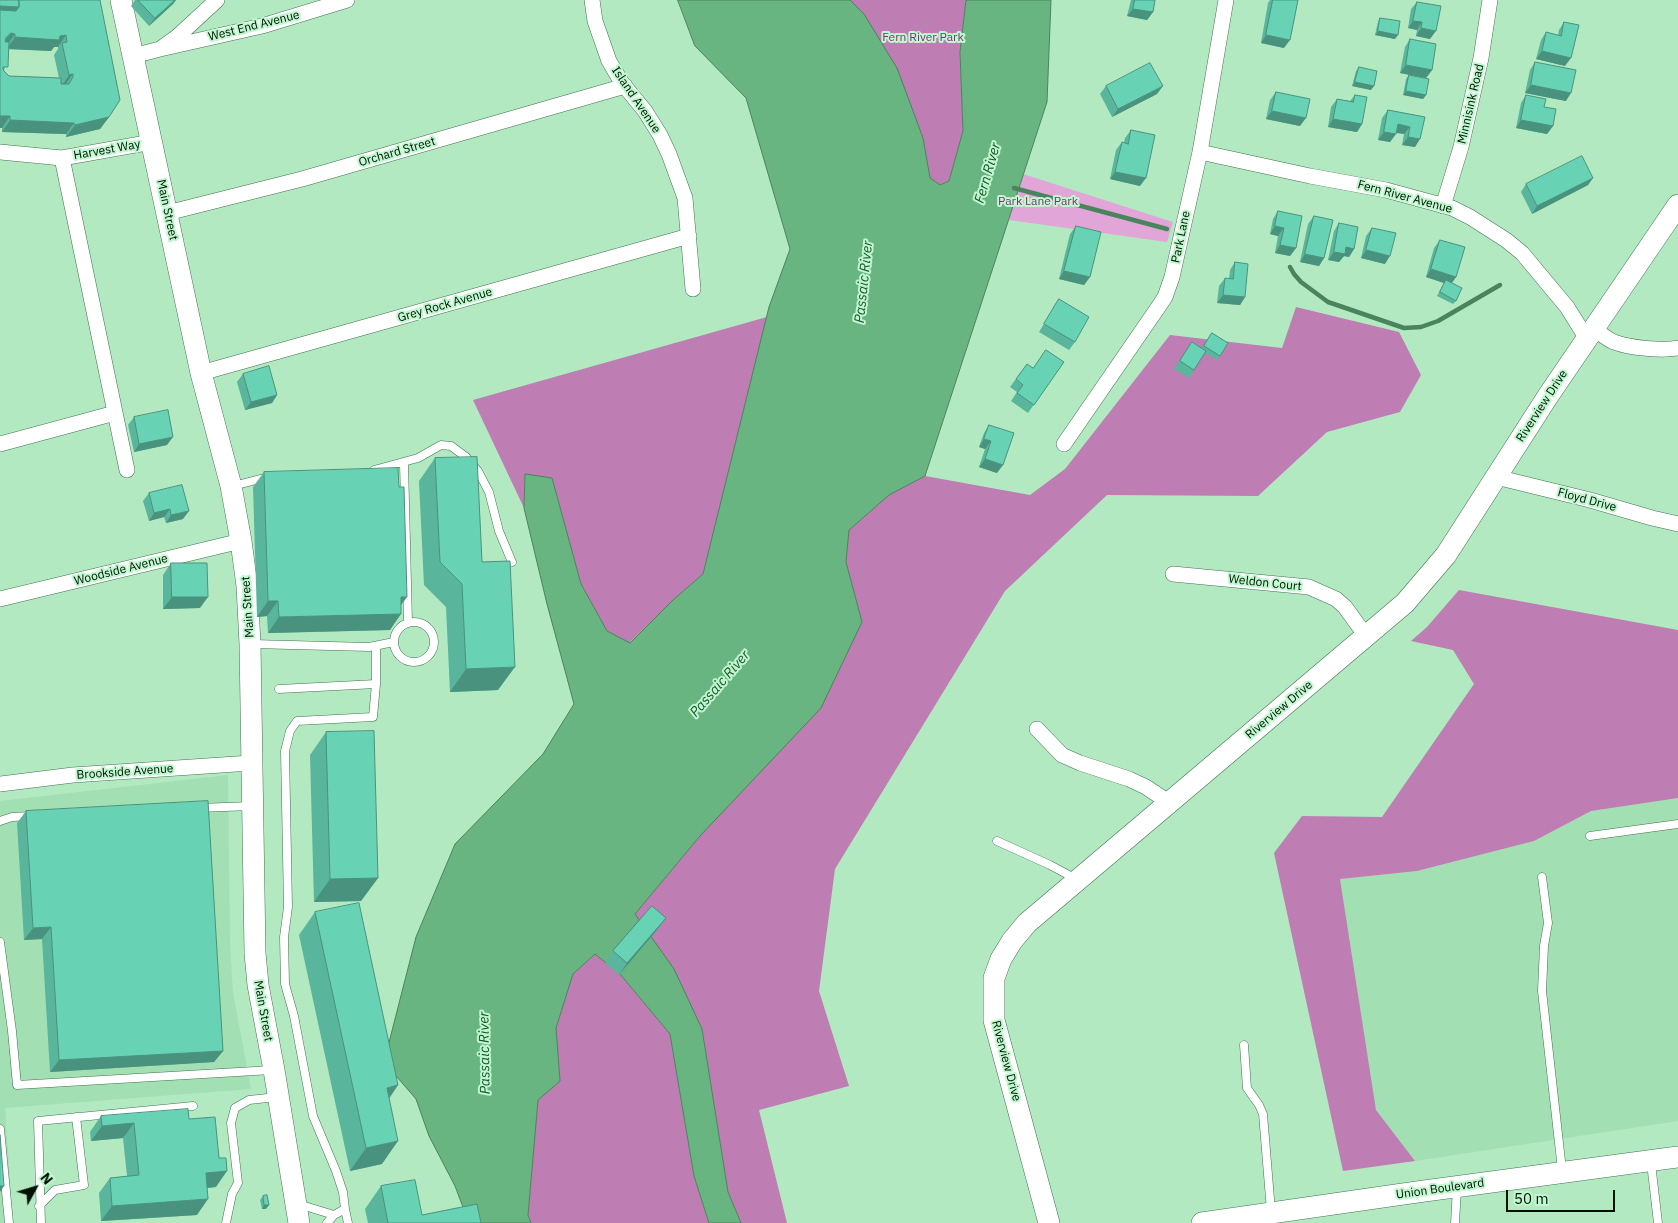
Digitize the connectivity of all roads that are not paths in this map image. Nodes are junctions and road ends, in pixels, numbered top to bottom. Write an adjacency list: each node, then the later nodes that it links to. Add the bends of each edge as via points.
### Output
1 (121, 0): 8 (main road, Main Street)
2 (217, 0): 7 (street)
3 (347, 0): 7 (street, West End Avenue, via 262,26)
4 (592, 0): 9 (street, Island Avenue, via 595,21 609,61)
5 (1226, 0): 12 (street, Park Lane)
6 (1490, 0): 14 (street, Minnisink Road, via 1482,58)
7 (160, 49): 8 (street, West End Avenue)
8 (133, 56): 10 (main road, Main Street)
9 (625, 86): 16 (street, Orchard Street, via 302,179); 17 (street, Island Avenue, via 645,111 669,154 685,198)
10 (152, 142): 13 (street, Harvest Way); 16 (main road, Main Street)
11 (0, 152): 13 (street, Harvest Way)
12 (1200, 152): 14 (street, Fern River Avenue, via 1386,190); 24 (street, Park Lane, via 1165,297)
13 (62, 158): 22 (street)
14 (1443, 206): 19 (street, Fern River Avenue, via 1470,217 1522,253)
15 (1678, 206): 19 (main road, Riverview Drive)
16 (167, 213): 21 (main road, Main Street)
17 (689, 236): 18 (street, Island Avenue); 21 (street, Grey Rock Avenue)
18 (693, 289)
19 (1591, 334): 20 (street, via 1626,345 1664,350); 29 (main road, Riverview Drive)
20 (1678, 348)
21 (201, 373): 30 (main road, Main Street)
22 (115, 413): 23 (street); 26 (street)
23 (0, 444)
24 (1064, 444)
25 (404, 463): 27 (lane); 33 (lane, via 441,446 451,446 466,457 489,492); 36 (lane)
26 (127, 470)
27 (366, 472)
28 (275, 477): 30 (lane)
29 (1496, 478): 31 (street, Floyd Drive); 37 (main road, Riverview Drive, via 1446,555 1405,603)
30 (231, 486): 32 (main road, Main Street)
31 (1678, 524)
32 (241, 541): 35 (street, Woodside Avenue); 39 (main road, Main Street)
33 (512, 562)
34 (1173, 574): 37 (street, Weldon Court, via 1308,587 1336,599)
35 (0, 599)
36 (408, 623): 38 (lane, via 398,630); 38 (lane, via 421,623 431,631 434,644 428,656 416,662 403,659)
37 (1366, 636): 46 (main road, Riverview Drive)
38 (394, 642): 40 (lane)
39 (250, 644): 40 (lane); 44 (main road, Main Street)
40 (376, 646): 41 (lane)
41 (376, 684): 42 (lane); 69 (lane, via 373,717 297,721 290,731 285,751 288,897 284,937 285,984 306,1070 313,1116 336,1171)
42 (280, 689)
43 (1036, 729): 46 (street, via 1062,755 1129,779)
44 (251, 763): 45 (street, Brookside Avenue, via 73,775); 47 (main road, Main Street)
45 (0, 784)
46 (1170, 802): 55 (main road, Riverview Drive)
47 (252, 806): 48 (lane); 59 (main road, Main Street, via 254,952)
48 (194, 808)
49 (41, 815): 50 (lane, via 12,816)
50 (0, 821)
51 (1678, 824): 52 (lane)
52 (1590, 836)
53 (997, 841): 55 (lane)
54 (1542, 876): 66 (lane, via 1548,923 1542,991)
55 (1078, 880): 78 (main road, Riverview Drive, via 1027,923 1000,959 994,978 994,1020)
56 (0, 942): 57 (lane)
57 (4, 1002): 59 (lane, via 17,1085)
58 (1244, 1044): 71 (lane, via 1247,1088 1263,1114)
59 (274, 1070): 60 (main road, Main Street)
60 (278, 1097): 70 (main road, Main Street); 75 (lane, via 249,1100 235,1108 231,1122 238,1183 232,1194)
61 (193, 1106): 62 (lane)
62 (76, 1117): 68 (lane, via 84,1185 55,1190); 68 (lane, via 38,1122)
63 (0, 1129): 73 (lane)
64 (1678, 1157): 65 (main road, Union Boulevard)
65 (1650, 1161): 66 (main road, Union Boulevard); 81 (lane)
66 (1562, 1172): 67 (main road, Union Boulevard)
67 (1457, 1186): 71 (main road, Union Boulevard); 80 (lane)
68 (39, 1206): 74 (lane)
69 (345, 1208): 72 (lane); 77 (lane)
70 (297, 1213): 72 (lane)
71 (1271, 1213): 79 (main road, Union Boulevard)
72 (334, 1215): 76 (lane)
73 (9, 1223)
74 (40, 1223)
75 (226, 1223)
76 (327, 1223)
77 (348, 1223)
78 (1050, 1223)
79 (1202, 1223)
80 (1455, 1223)
81 (1658, 1223)

